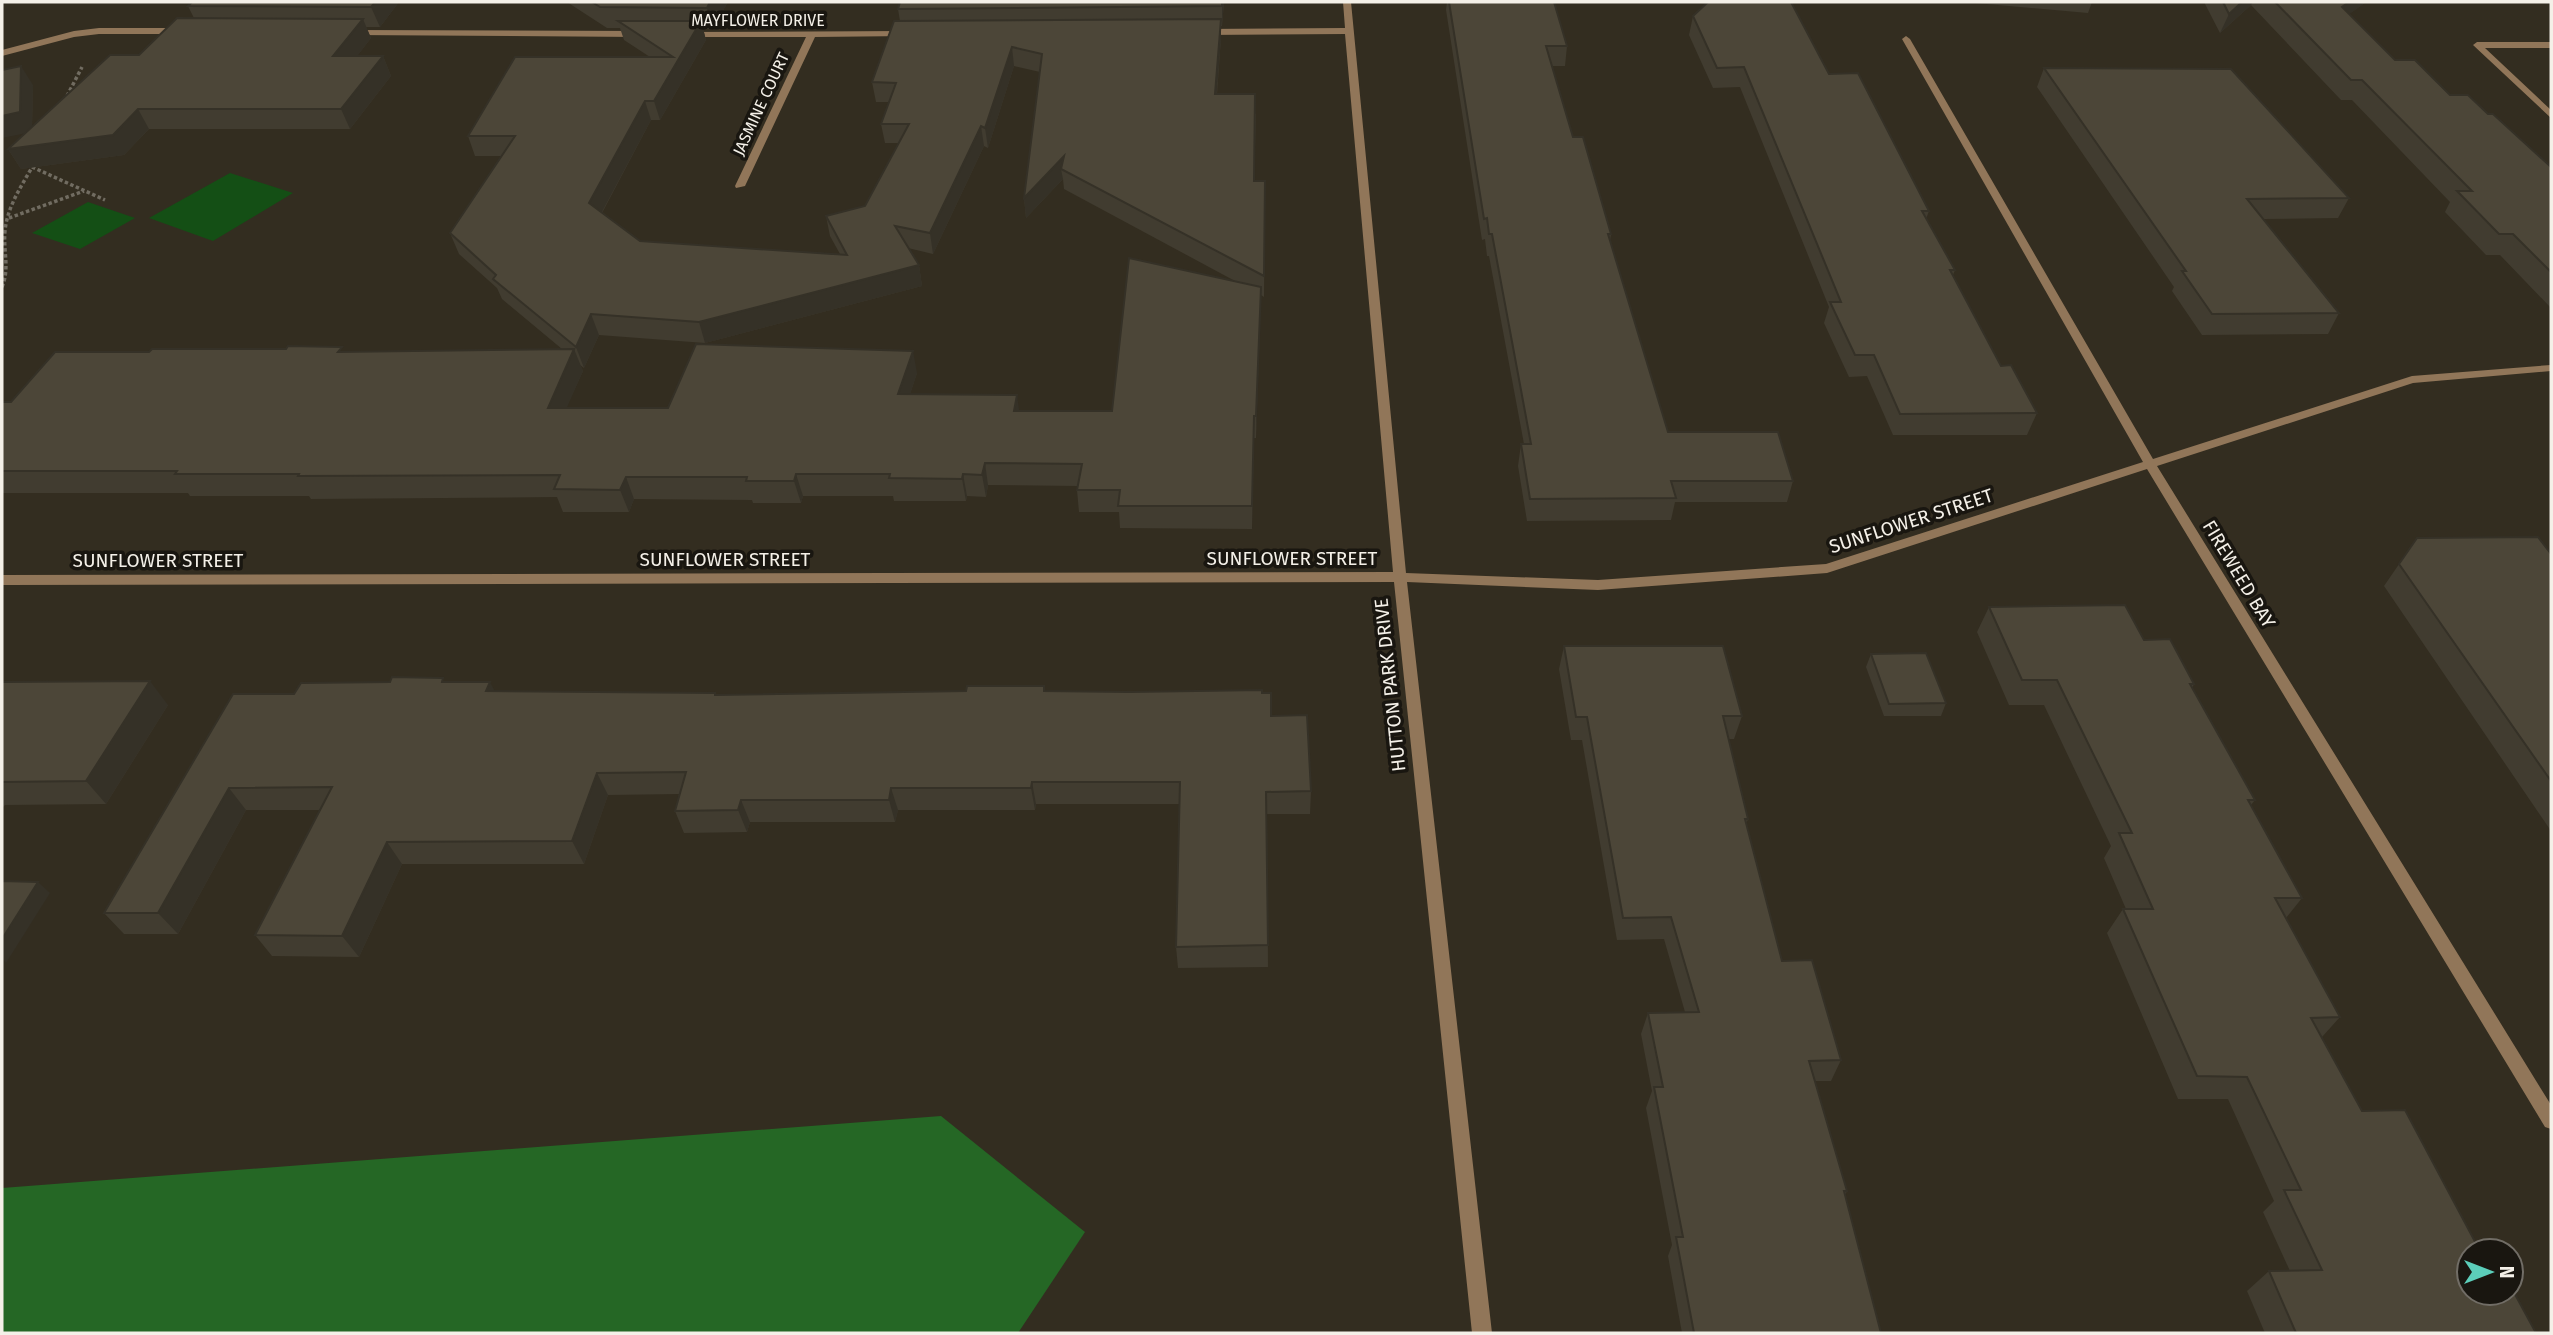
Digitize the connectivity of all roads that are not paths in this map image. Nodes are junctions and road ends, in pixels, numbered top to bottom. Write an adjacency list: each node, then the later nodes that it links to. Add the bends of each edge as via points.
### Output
1 (1347, 2): 3 (street, HUTTON PARK DRIVE)
2 (188, 31): 12 (street, via 99,31)
3 (1348, 31): 5 (street); 17 (street, HUTTON PARK DRIVE)
4 (340, 32): 6 (street)
5 (1197, 32)
6 (645, 34)
7 (672, 34): 9 (street, MAYFLOWER DRIVE)
8 (921, 34): 9 (street, MAYFLOWER DRIVE)
9 (811, 35): 14 (street, JASMINE COURT)
10 (1906, 39): 16 (street, FIREWEED BAY)
11 (2551, 45): 13 (street, via 2477,45)
12 (2, 53)
13 (2551, 115)
14 (740, 186)
15 (2551, 368): 16 (street, SUNFLOWER STREET, via 2412,380)
16 (2150, 464): 17 (street, SUNFLOWER STREET, via 1827,568 1598,585); 19 (street, FIREWEED BAY)
17 (1400, 577): 18 (street, SUNFLOWER STREET); 20 (street, HUTTON PARK DRIVE)
18 (2, 580)
19 (2551, 1121)
20 (1482, 1333)

